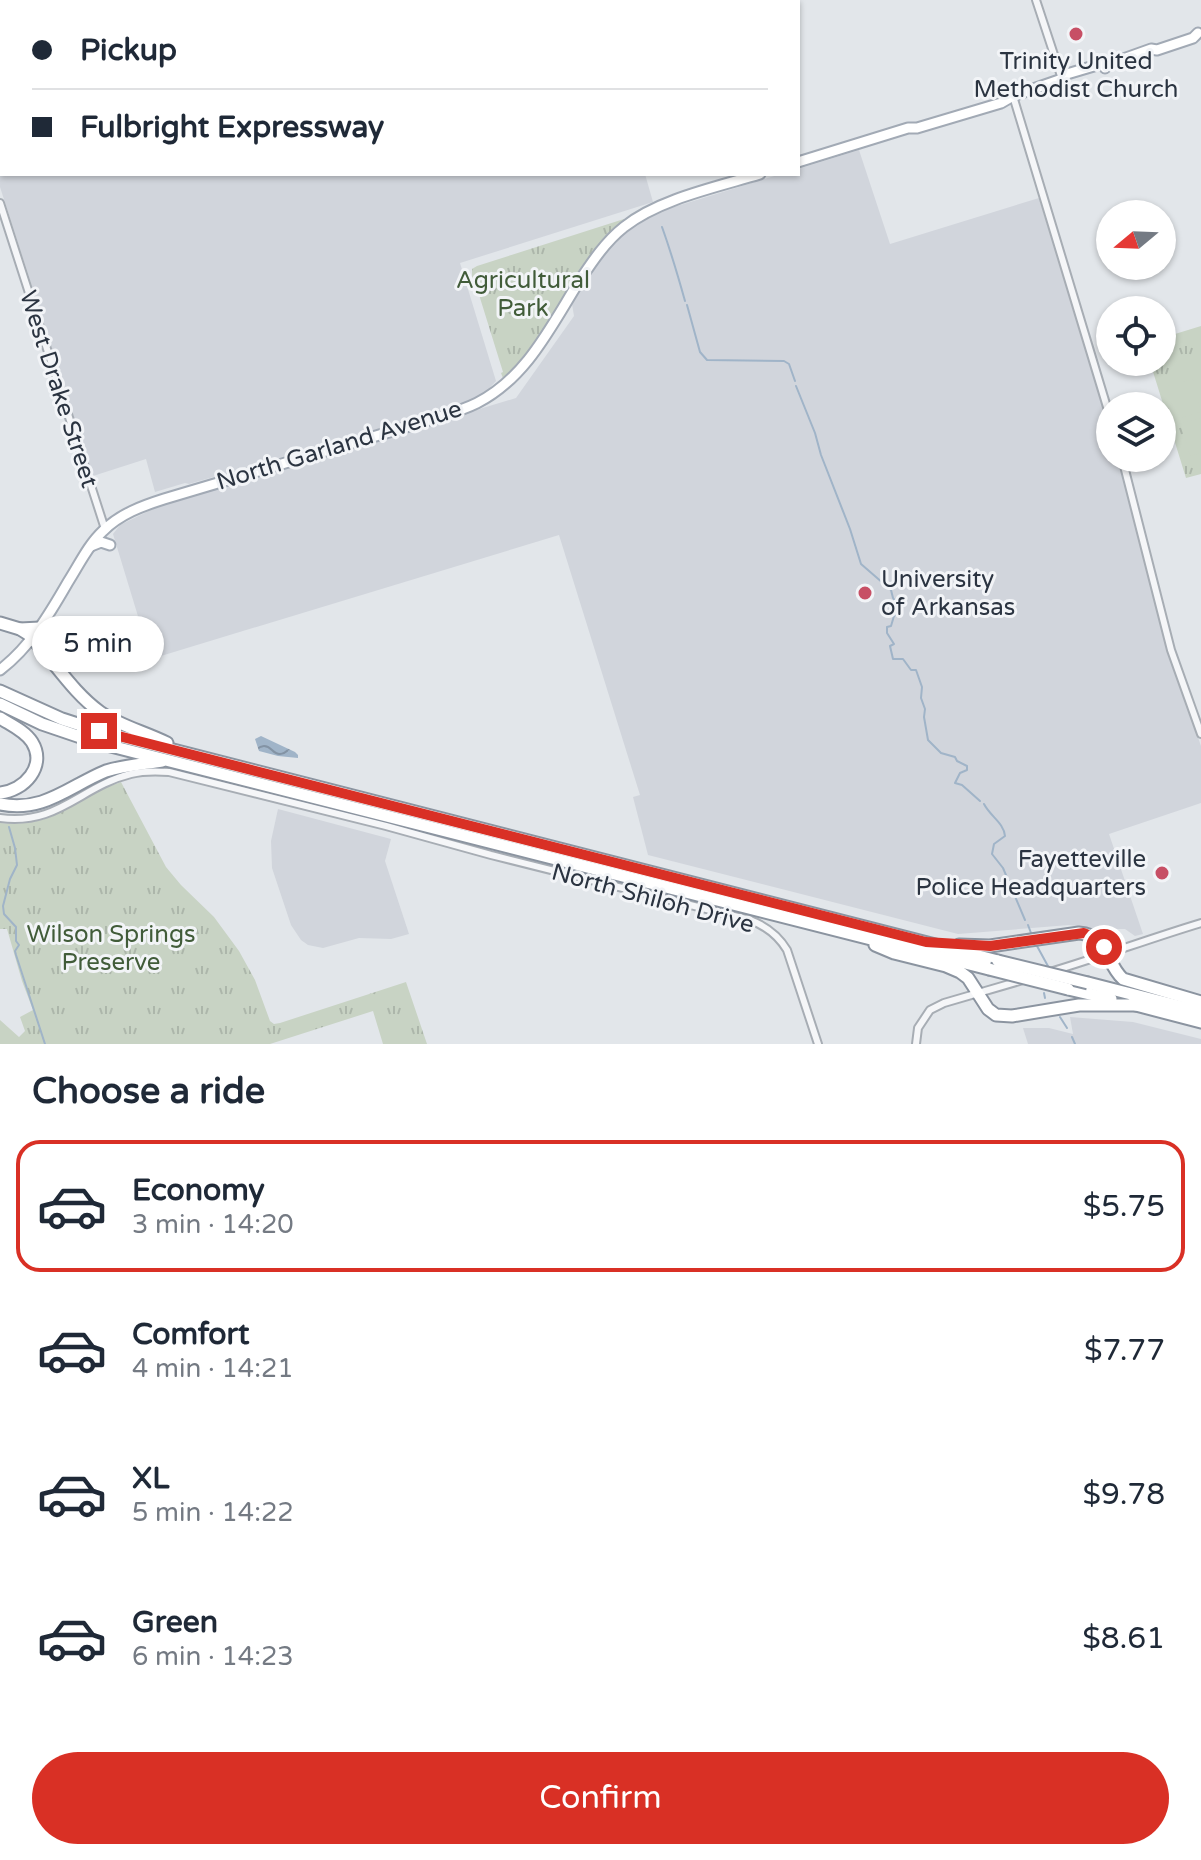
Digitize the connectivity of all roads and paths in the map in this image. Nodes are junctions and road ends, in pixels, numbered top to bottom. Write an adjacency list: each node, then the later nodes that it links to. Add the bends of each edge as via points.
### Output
1 (1036, 0): 3 (street)
2 (1200, 32): 3 (main road)
3 (1062, 79): 4 (main road)
4 (1013, 96): 5 (main road); 8 (street)
5 (800, 161)
6 (754, 176): 10 (main road, North Garland Avenue, via 660,206 624,227 593,260 525,365 478,403 149,504)
7 (0, 203): 10 (street, West Drake Street)
8 (1102, 392)
9 (1126, 472): 22 (street)
10 (105, 529): 12 (main road, North Garland Avenue)
11 (110, 545): 12 (main road)
12 (91, 546): 14 (main road, North Garland Avenue)
13 (0, 623): 15 (highway)
14 (40, 628): 15 (highway); 16 (main road, North Garland Avenue); 17 (highway)
15 (20, 629): 16 (highway)
16 (32, 639): 17 (highway); 18 (main road, North Garland Avenue)
17 (41, 649): 25 (highway, via 101,713)
18 (2, 669)
19 (0, 691): 25 (highway, via 81,726)
20 (1201, 703): 22 (street)
21 (0, 704): 26 (highway, via 59,731)
22 (1191, 706): 24 (street)
23 (0, 718): 27 (highway, via 29,738 37,759 26,783)
24 (1201, 734)
25 (190, 754): 32 (highway)
26 (166, 761): 28 (highway, via 107,771 39,804); 31 (highway)
27 (0, 793)
28 (0, 804)
29 (0, 818): 40 (street, North Shiloh Drive, via 46,815 127,775 169,772 750,920 768,928 787,950)
30 (1201, 923): 33 (street)
31 (849, 933): 34 (highway); 35 (highway, via 894,953 955,969)
32 (926, 942): 33 (highway, via 990,946 1084,933 1097,939); 34 (highway)
33 (1108, 955): 35 (street); 36 (highway, via 1123,979)
34 (994, 965): 37 (highway, bridge); 38 (highway, bridge)
35 (977, 994): 37 (highway, via 1002,1017 1079,1005); 41 (street, via 930,1010 918,1028)
36 (1201, 1002)
37 (1136, 1005): 39 (highway)
38 (1201, 1012)
39 (1201, 1022)
40 (818, 1044)
41 (916, 1044)

